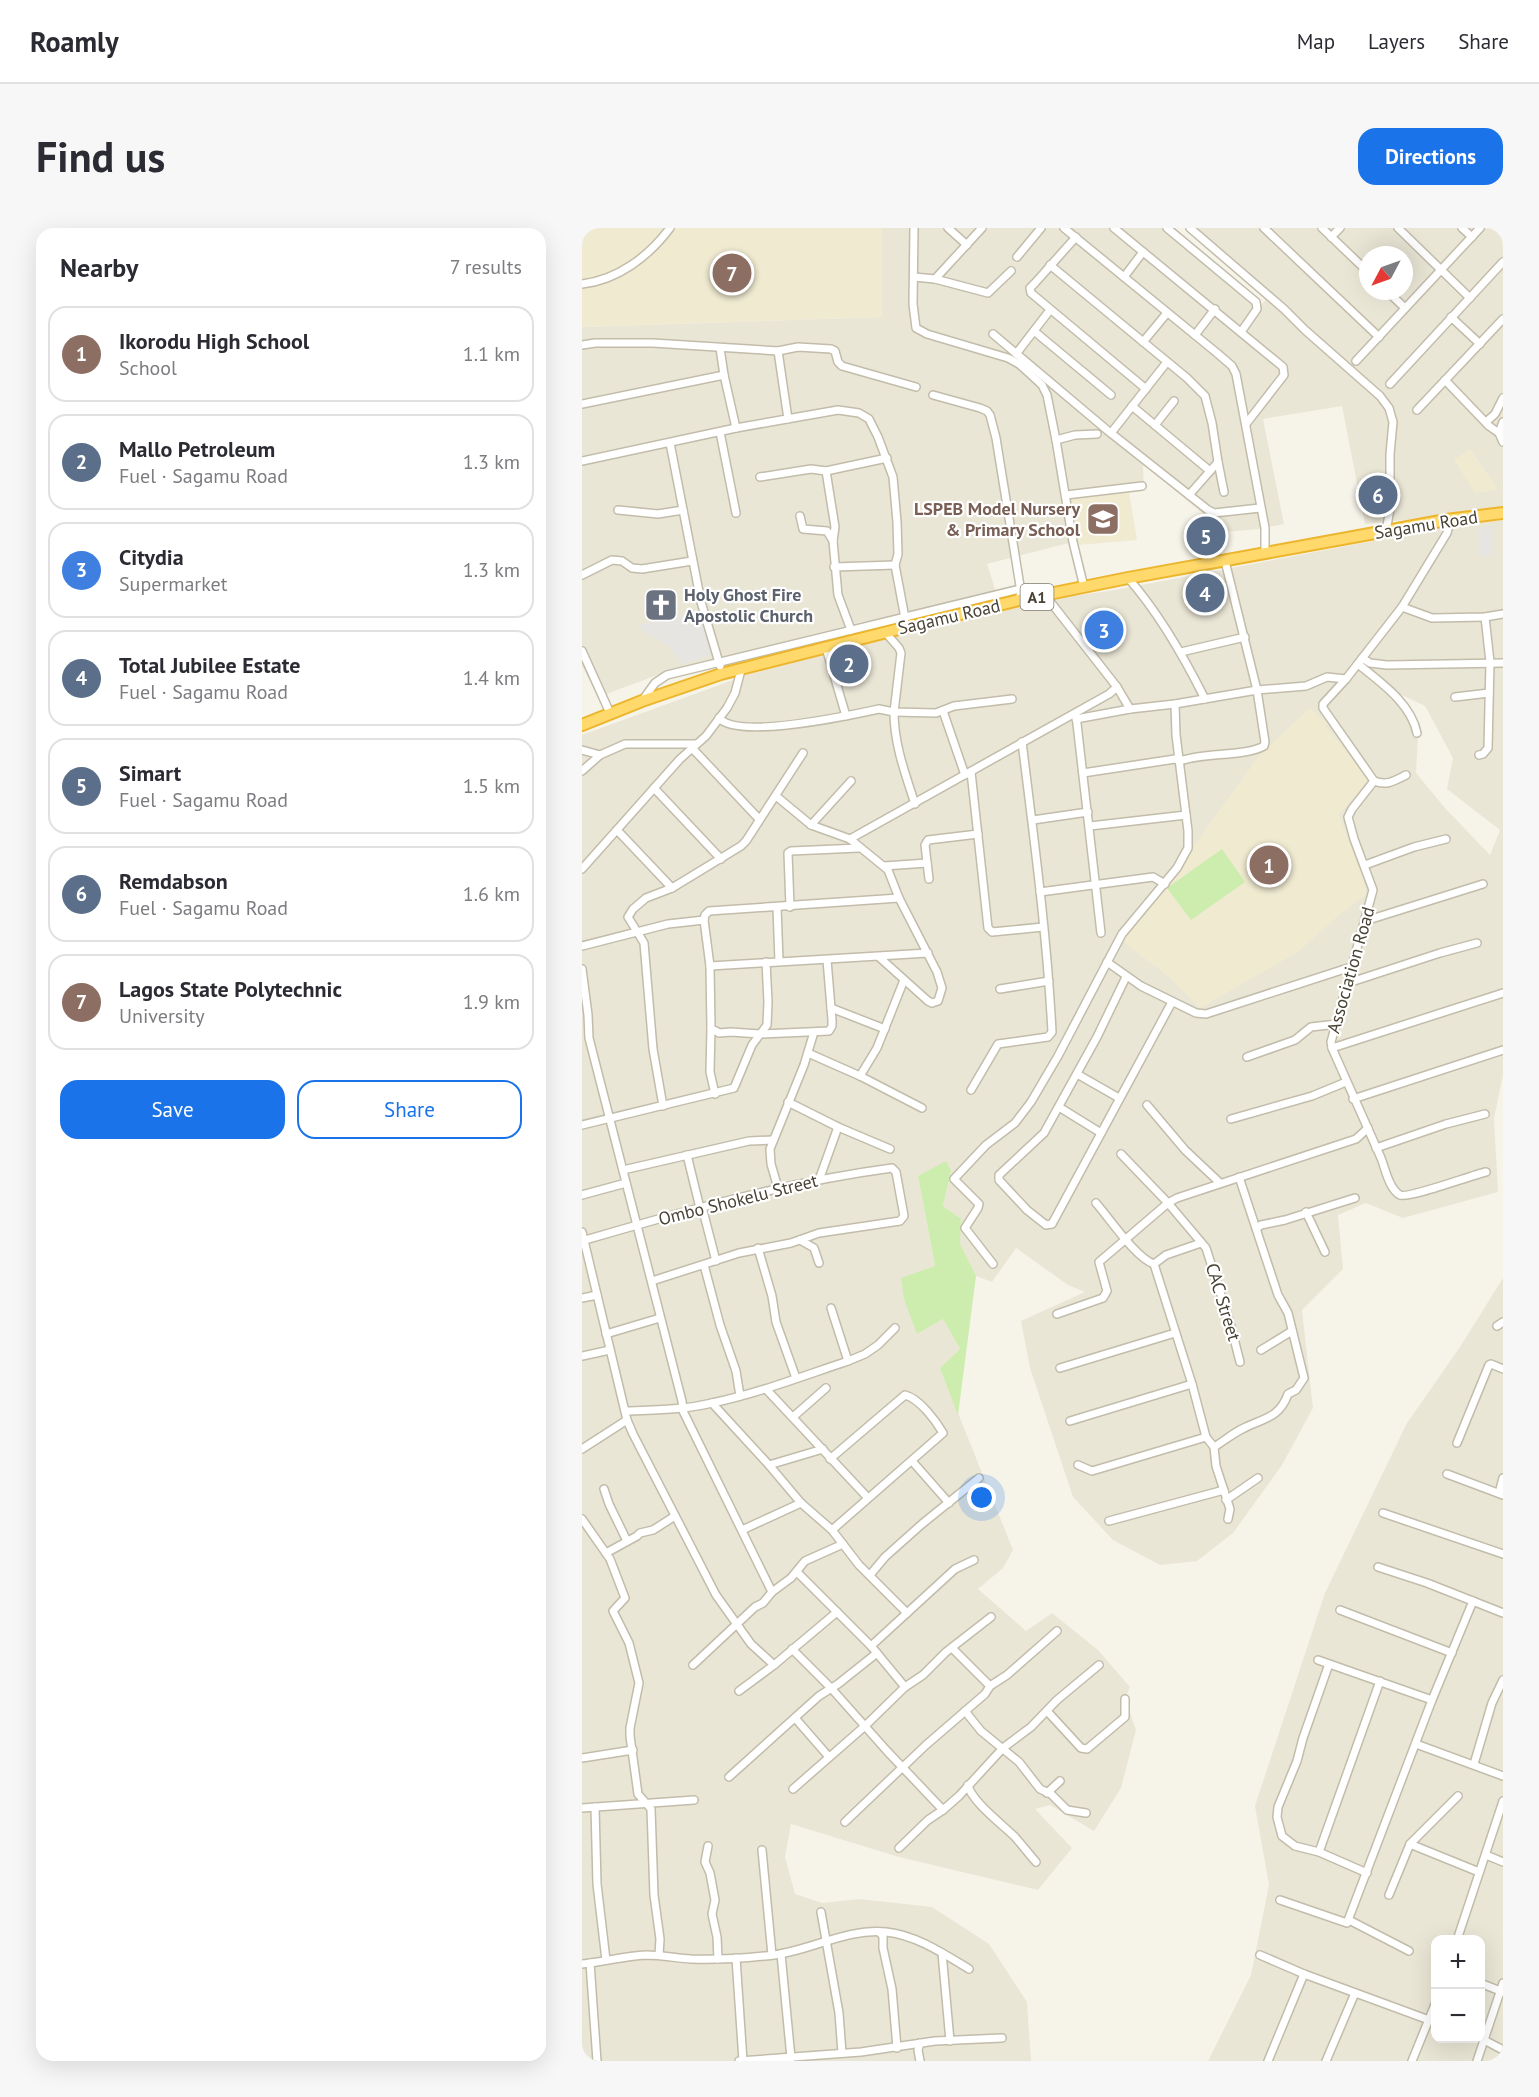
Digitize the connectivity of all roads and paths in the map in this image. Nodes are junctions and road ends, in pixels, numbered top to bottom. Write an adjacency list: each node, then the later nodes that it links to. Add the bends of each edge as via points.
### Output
1 (670, 228): 30 (street, via 632,266)
2 (914, 228): 27 (street)
3 (948, 228): 19 (street)
4 (982, 228): 19 (street)
5 (1041, 228): 21 (street)
6 (1064, 228): 16 (street)
7 (1114, 228): 20 (street)
8 (1167, 228): 40 (street, via 1256,302 1257,309)
9 (1190, 228): 94 (street, via 1389,408 1393,422)
10 (1264, 228): 43 (street)
11 (1322, 228): 17 (street)
12 (1340, 228): 17 (street)
13 (1398, 228): 25 (street)
14 (1462, 228): 18 (street)
15 (1480, 228): 18 (street)
16 (1076, 237): 24 (street); 28 (street)
17 (1331, 237): 23 (street)
18 (1472, 237): 25 (street)
19 (967, 245): 29 (street)
20 (1143, 252): 28 (street); 34 (street)
21 (1017, 257)
22 (1503, 262): 31 (street)
23 (1359, 263)
24 (1050, 265): 35 (street, via 1030,291); 44 (street)
25 (1441, 270): 31 (street); 33 (street)
26 (1011, 271): 29 (street, via 988,293)
27 (914, 277): 29 (street); 74 (street, via 916,328 1020,364 1044,390)
28 (1124, 277): 36 (street)
29 (935, 279)
30 (582, 284)
31 (1470, 298): 37 (street)
32 (1397, 300): 33 (street)
33 (1405, 308): 43 (street)
34 (1215, 309): 40 (street); 42 (street)
35 (1050, 310): 39 (street); 56 (street)
36 (1167, 312): 42 (street); 44 (street)
37 (1451, 317): 45 (street); 54 (street)
38 (1503, 319): 45 (street)
39 (1034, 331): 49 (street); 58 (street)
40 (1241, 332): 67 (street, via 1285,371)
41 (993, 334): 49 (street)
42 (1195, 335): 67 (street, via 1234,370)
43 (1379, 337): 50 (street)
44 (1143, 342): 51 (street)
45 (1480, 344): 53 (street)
46 (582, 345): 47 (street, via 653,343)
47 (720, 348): 48 (street); 52 (street)
48 (778, 351): 55 (street, via 834,349 842,366); 64 (street)
49 (1016, 354): 71 (street)
50 (1356, 361)
51 (1167, 362): 56 (street); 79 (street, via 1205,396)
52 (724, 375): 61 (street); 69 (street)
53 (1445, 380): 63 (street); 65 (street)
54 (1389, 384)
55 (916, 387)
56 (1146, 389): 62 (street)
57 (933, 395): 104 (street, via 980,408 990,415)
58 (1111, 395)
59 (1503, 399): 65 (street)
60 (1174, 401): 68 (street)
61 (582, 404)
62 (1132, 406): 68 (street); 71 (street)
63 (1417, 410)
64 (788, 419): 69 (street); 77 (street, via 838,410 858,413 872,422)
65 (1486, 422): 72 (street)
66 (1503, 422): 72 (street)
67 (1246, 424): 87 (street)
68 (1155, 425): 81 (street)
69 (736, 428): 70 (street)
70 (720, 432): 76 (street); 90 (street)
71 (1111, 433): 86 (street)
72 (1499, 433): 75 (street)
73 (1097, 434): 74 (street)
74 (1056, 440): 85 (street)
75 (1503, 442)
76 (670, 443): 78 (street); 89 (street)
77 (887, 458): 80 (street); 99 (street, via 897,510)
78 (582, 461)
79 (1218, 462): 81 (street); 84 (street)
80 (826, 471): 82 (street, via 812,469); 95 (street, via 835,527)
81 (1210, 471): 86 (street)
82 (760, 477)
83 (1142, 486): 85 (street)
84 (1224, 492)
85 (1066, 495): 103 (street)
86 (1189, 495): 87 (street, via 1214,513)
87 (1260, 508): 96 (street)
88 (618, 510): 89 (street, via 658,514)
89 (683, 510): 97 (street)
90 (736, 513)
91 (1503, 513): 93 (highway, Sagamu Road / A1)
92 (800, 516): 95 (street, via 803,529 827,531)
93 (1446, 520): 94 (highway, Sagamu Road / A1); 106 (street, via 1447,533)
94 (1386, 531): 96 (highway, Sagamu Road / A1)
95 (833, 541): 100 (street)
96 (1265, 553): 98 (highway, Sagamu Road / A1)
97 (692, 561): 101 (street, via 642,569 612,560); 119 (street)
98 (1225, 561): 102 (highway, Sagamu Road / A1); 112 (street)
99 (895, 565): 100 (street); 109 (street)
100 (834, 567): 110 (street, via 840,601)
101 (582, 575)
102 (1128, 578): 103 (highway, Sagamu Road / A1); 115 (street)
103 (1084, 587): 105 (highway, Sagamu Road / A1)
104 (1020, 595): 105 (highway, Sagamu Road / A1); 109 (highway, Sagamu Road / A1)
105 (1046, 595): 122 (street)
106 (1402, 607): 108 (street, via 1432,618); 116 (street)
107 (1503, 614): 108 (street)
108 (1485, 616): 117 (street)
109 (904, 623): 110 (street); 111 (highway, Sagamu Road / A1)
110 (851, 630): 119 (street)
111 (885, 632): 113 (highway, Sagamu Road / A1); 133 (street, via 901,653)
112 (1245, 637): 115 (street); 123 (street)
113 (826, 648): 120 (highway, Sagamu Road / A1); 136 (street)
114 (582, 651): 134 (street)
115 (1181, 652): 127 (street)
116 (1360, 661): 117 (street, via 1378,665); 121 (street); 140 (street, via 1395,696)
117 (1490, 662): 118 (street); 124 (street)
118 (1503, 663)
119 (721, 669): 120 (highway, Sagamu Road / A1); 129 (highway, Sagamu Road / A1); 129 (street, via 667,675 655,683)
120 (741, 670): 138 (street, via 735,693)
121 (1346, 680): 123 (street, via 1327,677 1306,686); 153 (street, via 1323,708)
122 (1117, 687): 128 (street); 131 (street)
123 (1257, 690): 127 (street); 147 (street, via 1264,746)
124 (1489, 693): 125 (street); 146 (street, via 1488,748)
125 (1455, 697)
126 (1012, 699): 132 (street, via 954,706)
127 (1205, 699): 130 (street)
128 (1097, 700): 135 (street); 137 (street)
129 (642, 701): 134 (highway, Sagamu Road / A1)
130 (1175, 704): 131 (street); 147 (street)
131 (1130, 708): 135 (street)
132 (943, 711): 133 (street); 150 (street)
133 (894, 712): 136 (street, via 879,709); 156 (street, via 898,750)
134 (610, 713): 139 (highway, Sagamu Road / A1)
135 (1101, 714): 137 (street)
136 (846, 716): 138 (street, via 746,727 727,724)
137 (1076, 716): 141 (street); 149 (street)
138 (719, 718): 142 (street)
139 (582, 725)
140 (1417, 733)
141 (1022, 742): 150 (street); 160 (street)
142 (694, 746): 145 (street, via 633,742); 154 (street); 159 (street)
143 (584, 752): 145 (street)
144 (802, 753): 155 (street)
145 (600, 755): 148 (street)
146 (1479, 755)
147 (1180, 761): 149 (street); 158 (street)
148 (582, 771)
149 (1083, 773): 157 (street)
150 (968, 774): 156 (street); 164 (street)
151 (1406, 775): 153 (street, via 1387,784)
152 (851, 780): 161 (street)
153 (1374, 781): 170 (street, Association Road, via 1348,817)
154 (654, 788): 163 (street); 168 (street)
155 (776, 796): 159 (street); 161 (street)
156 (915, 804): 165 (street)
157 (1088, 812): 160 (street); 162 (street)
158 (1186, 815): 162 (street); 175 (street, via 1188,848)
159 (759, 819): 168 (street, via 746,842)
160 (1033, 820): 178 (street)
161 (811, 825): 165 (street)
162 (1090, 826): 174 (street)
163 (617, 830): 172 (street); 177 (street)
164 (978, 834): 169 (street, via 931,838 925,845); 184 (street, via 989,931)
165 (850, 839): 167 (street)
166 (1446, 839): 170 (street)
167 (859, 848): 171 (street); 181 (street, via 788,853)
168 (721, 859): 177 (street)
169 (927, 863): 171 (street); 173 (street)
170 (1365, 865): 183 (street, Association Road, via 1373,890)
171 (884, 866): 179 (street)
172 (582, 869)
173 (929, 879)
174 (1095, 884): 175 (street, via 1154,877); 178 (street); 186 (street)
175 (1165, 884): 194 (street, via 1122,934)
176 (1483, 884): 183 (street)
177 (672, 888): 185 (street, via 646,898 629,914)
178 (1040, 892): 184 (street)
179 (899, 898): 181 (street); 189 (street)
180 (777, 907): 181 (street); 182 (street, via 720,909 706,912); 193 (street)
181 (790, 907)
182 (704, 920): 185 (street); 195 (street)
183 (1365, 921): 196 (street, Association Road)
184 (1043, 927): 200 (street)
185 (637, 932): 188 (street); 224 (street, via 644,943 652,1049)
186 (1101, 933)
187 (1477, 943): 201 (street)
188 (582, 946)
189 (928, 953): 190 (street); 199 (street, via 942,988 938,1001 932,1003)
190 (879, 957): 191 (street); 199 (street)
191 (827, 960): 193 (street); 205 (street)
192 (765, 962): 193 (street); 195 (street); 210 (street, via 767,1025)
193 (779, 962)
194 (1107, 962): 198 (street); 263 (street, via 1031,1102 1015,1123 986,1145 954,1179 978,1204 965,1228)
195 (710, 966): 207 (street)
196 (1352, 967): 201 (street, Association Road); 204 (street, via 1206,1014)
197 (582, 969): 228 (street, via 589,1038)
198 (1126, 977): 204 (street); 215 (street)
199 (904, 980): 208 (street)
200 (1049, 981): 202 (street); 218 (street, via 1051,1035 998,1044)
201 (1348, 983): 206 (street, Association Road)
202 (1000, 989)
203 (1503, 993): 211 (street)
204 (1172, 1002): 220 (street)
205 (831, 1008): 208 (street); 209 (street, via 831,1030)
206 (1337, 1024): 211 (street, Association Road); 214 (street, via 1311,1027 1299,1038)
207 (711, 1028): 210 (street, via 719,1033); 219 (street, via 710,1072)
208 (885, 1029): 216 (street)
209 (814, 1032): 210 (street); 213 (street)
210 (760, 1034): 219 (street, via 734,1088)
211 (1332, 1048): 217 (street, Association Road)
212 (1503, 1050): 221 (street)
213 (808, 1053): 216 (street); 222 (street)
214 (1247, 1057)
215 (1077, 1074): 220 (street); 225 (street)
216 (860, 1076): 226 (street)
217 (1346, 1082): 221 (street, Association Road); 229 (street)
218 (971, 1090)
219 (715, 1094): 224 (street)
220 (1119, 1098): 233 (street)
221 (1353, 1099): 232 (street, Association Road)
222 (788, 1102): 231 (street); 234 (street)
223 (1147, 1105): 244 (street, via 1185,1150)
224 (663, 1106): 228 (street)
225 (1059, 1107): 233 (street); 233 (street, via 1037,1141 998,1178 1046,1225 1052,1224)
226 (922, 1108)
227 (1485, 1114): 235 (street)
228 (609, 1119): 230 (street); 239 (street)
229 (1232, 1119)
230 (582, 1125)
231 (838, 1127): 236 (street); 242 (street)
232 (1368, 1128): 235 (street, Association Road); 241 (street, via 1356,1139)
233 (1101, 1133)
234 (773, 1140): 238 (street, via 749,1141); 245 (street, via 770,1155)
235 (1376, 1148): 240 (street, Association Road, via 1391,1185 1403,1196)
236 (890, 1149)
237 (1122, 1154): 249 (street, CAC Street)
238 (687, 1155): 239 (street); 250 (street)
239 (623, 1170): 243 (street)
240 (1486, 1172)
241 (1239, 1177): 244 (street); 253 (street)
242 (819, 1180): 245 (street, Ombo Shokelu Street); 256 (street, Ombo Shokelu Street, via 895,1169 904,1216 900,1221 819,1233)
243 (626, 1183): 246 (street); 252 (street)
244 (1220, 1183): 249 (street)
245 (778, 1188): 250 (street, Ombo Shokelu Street)
246 (582, 1195)
247 (1355, 1198): 251 (street)
248 (1096, 1203): 255 (street)
249 (1168, 1203): 255 (street); 258 (street, CAC Street)
250 (701, 1208): 252 (street, Ombo Shokelu Street); 261 (street)
251 (1306, 1212): 253 (street); 260 (street)
252 (637, 1225): 257 (street, Ombo Shokelu Street); 266 (street)
253 (1257, 1228): 273 (street)
254 (582, 1232): 257 (street)
255 (1126, 1239): 264 (street, via 1142,1258); 270 (street, via 1099,1262 1107,1291 1103,1298)
256 (800, 1240): 259 (street); 262 (street, via 814,1248)
257 (583, 1241): 267 (street)
258 (1201, 1244): 264 (street, via 1167,1255); 280 (street, CAC Street, via 1208,1255)
259 (758, 1248): 261 (street); 283 (street, via 776,1322)
260 (1325, 1252)
261 (716, 1261): 265 (street)
262 (819, 1263)
263 (993, 1264)
264 (1154, 1264): 274 (street)
265 (704, 1265): 266 (street); 287 (street)
266 (652, 1281): 271 (street)
267 (597, 1295): 268 (street); 275 (street)
268 (582, 1298)
269 (831, 1308): 279 (street)
270 (1057, 1314)
271 (660, 1318): 275 (street); 289 (street)
272 (895, 1328): 279 (street, via 878,1345)
273 (1292, 1331): 277 (street); 296 (street, via 1304,1382 1288,1394 1286,1403 1272,1416)
274 (1175, 1333): 281 (street); 284 (street)
275 (606, 1334): 276 (street)
276 (610, 1350): 278 (street); 290 (street)
277 (1261, 1350)
278 (582, 1356)
279 (848, 1361): 283 (street)
280 (1240, 1362)
281 (1060, 1368)
282 (1503, 1369): 295 (street, via 1489,1365)
283 (796, 1378): 286 (street)
284 (1192, 1384): 293 (street); 294 (street)
285 (826, 1388): 291 (street)
286 (766, 1389): 287 (street); 291 (street)
287 (740, 1396): 288 (street)
288 (712, 1403): 289 (street); 301 (street)
289 (684, 1407): 290 (street); 319 (street, via 686,1419)
290 (625, 1411): 292 (street)
291 (793, 1417): 298 (street)
292 (627, 1420): 297 (street); 315 (street)
293 (1070, 1421)
294 (1206, 1437): 296 (street); 302 (street, via 1092,1471)
295 (1457, 1443)
296 (1214, 1447): 308 (street)
297 (582, 1449)
298 (823, 1449): 299 (street); 301 (street)
299 (830, 1459): 300 (street, via 906,1395 924,1409 943,1433); 310 (street)
300 (912, 1461): 310 (street); 313 (street)
301 (770, 1465): 312 (street)
302 (1078, 1465)
303 (1446, 1474): 309 (street)
304 (979, 1478): 313 (street)
305 (1258, 1478): 311 (street)
306 (1503, 1478): 309 (street)
307 (604, 1489): 321 (street)
308 (1224, 1490): 311 (street); 318 (street)
309 (1501, 1494)
310 (868, 1498): 320 (street)
311 (1226, 1500): 316 (street, via 1230,1509)
312 (801, 1503): 319 (street); 320 (street)
313 (949, 1503): 328 (street, via 885,1557)
314 (1383, 1513): 324 (street)
315 (675, 1516): 321 (street); 336 (street)
316 (1228, 1519)
317 (582, 1521): 323 (street)
318 (1109, 1521)
319 (742, 1530): 329 (street)
320 (832, 1530): 322 (street)
321 (627, 1541): 323 (street)
322 (843, 1544): 327 (street, via 805,1561); 328 (street)
323 (606, 1553): 362 (street, via 625,1598 614,1613 629,1643 639,1683 630,1728)
324 (1503, 1554)
325 (974, 1560): 333 (street, via 955,1569)
326 (1378, 1567): 330 (street)
327 (797, 1572): 329 (street); 332 (street)
328 (870, 1575): 333 (street)
329 (772, 1592): 336 (street)
330 (1473, 1601): 334 (street); 342 (street)
331 (1340, 1610): 342 (street)
332 (837, 1612): 338 (street); 340 (street)
333 (907, 1613): 338 (street)
334 (1503, 1613)
335 (991, 1617): 339 (street)
336 (737, 1625): 345 (street); 346 (street)
337 (1057, 1631): 350 (street)
338 (871, 1646): 341 (street)
339 (952, 1648): 350 (street); 351 (street)
340 (792, 1649): 346 (street); 352 (street)
341 (877, 1653): 351 (street); 352 (street)
342 (1452, 1653): 355 (street)
343 (1318, 1660): 344 (street)
344 (1329, 1664): 349 (street); 386 (street, via 1277,1817 1287,1841)
345 (693, 1665)
346 (774, 1665): 353 (street)
347 (1099, 1665): 357 (street)
348 (1503, 1680): 365 (street)
349 (1380, 1682): 355 (street); 386 (street)
350 (990, 1686): 356 (street)
351 (905, 1687): 359 (street)
352 (831, 1688): 358 (street); 359 (street)
353 (739, 1691)
354 (1125, 1699): 357 (street, via 1125,1717 1087,1749)
355 (1432, 1700): 360 (street)
356 (965, 1711): 361 (street, via 981,1731); 366 (street)
357 (1047, 1711): 361 (street)
358 (795, 1718): 363 (street); 368 (street)
359 (865, 1726): 363 (street); 366 (street)
360 (1416, 1744): 365 (street); 391 (street)
361 (1003, 1748): 370 (street); 372 (street)
362 (633, 1750): 364 (street); 376 (street, via 635,1786)
363 (829, 1757): 371 (street)
364 (582, 1758)
365 (1474, 1764): 367 (street)
366 (902, 1767): 379 (street); 381 (street)
367 (1503, 1776)
368 (729, 1777)
369 (1060, 1781): 372 (street)
370 (968, 1785): 379 (street); 388 (street)
371 (793, 1789)
372 (1047, 1793): 380 (street, via 1067,1810)
373 (1458, 1796): 382 (street)
374 (694, 1800): 376 (street)
375 (1503, 1801): 387 (street)
376 (644, 1803): 377 (street); 402 (street, via 651,1809 652,1819)
377 (595, 1807): 378 (street); 407 (street, via 598,1898)
378 (582, 1808)
379 (943, 1810): 384 (street)
380 (1086, 1813)
381 (845, 1822)
382 (1410, 1845): 390 (street); 392 (street)
383 (708, 1846): 406 (street, via 705,1862 715,1900 712,1914)
384 (899, 1848)
385 (762, 1850): 403 (street)
386 (1318, 1852): 391 (street)
387 (1486, 1855): 389 (street); 390 (street)
388 (1036, 1862)
389 (1503, 1862)
390 (1479, 1872): 397 (street)
391 (1367, 1874): 395 (street)
392 (1389, 1895)
393 (1280, 1900): 395 (street, via 1345,1924)
394 (821, 1912): 398 (street)
395 (1349, 1920): 399 (street)
396 (879, 1932): 398 (street); 400 (street, via 908,1938); 423 (street, via 883,1936 892,1989)
397 (1459, 1935)
398 (826, 1943): 401 (street); 426 (street)
399 (1409, 1951)
400 (942, 1953): 410 (street); 419 (street)
401 (782, 1954): 403 (street); 427 (street)
402 (659, 1955): 406 (street); 407 (street)
403 (771, 1955): 405 (street)
404 (1260, 1955): 411 (street)
405 (736, 1958): 406 (street); 429 (street)
406 (718, 1959)
407 (606, 1960): 408 (street)
408 (590, 1963): 409 (street); 428 (street)
409 (582, 1964)
410 (969, 1970)
411 (1304, 1974): 414 (street); 432 (street)
412 (1485, 1984): 413 (street)
413 (1502, 1988): 417 (street)
414 (1355, 1993): 416 (street); 433 (street)
415 (1431, 2015): 416 (street)
416 (1429, 2020): 434 (street)
417 (1485, 2037)
418 (1002, 2038): 419 (street)
419 (950, 2041): 422 (street)
420 (1485, 2041): 424 (street)
421 (1483, 2043): 435 (street)
422 (919, 2046): 423 (street); 431 (street)
423 (897, 2048): 425 (street)
424 (1503, 2050)
425 (861, 2052): 426 (street); 430 (street)
426 (842, 2053): 427 (street)
427 (791, 2058): 429 (street)
428 (597, 2061)
429 (741, 2061)
430 (863, 2061)
431 (920, 2061)
432 (1268, 2061)
433 (1326, 2061)
434 (1412, 2061)
435 (1478, 2061)

